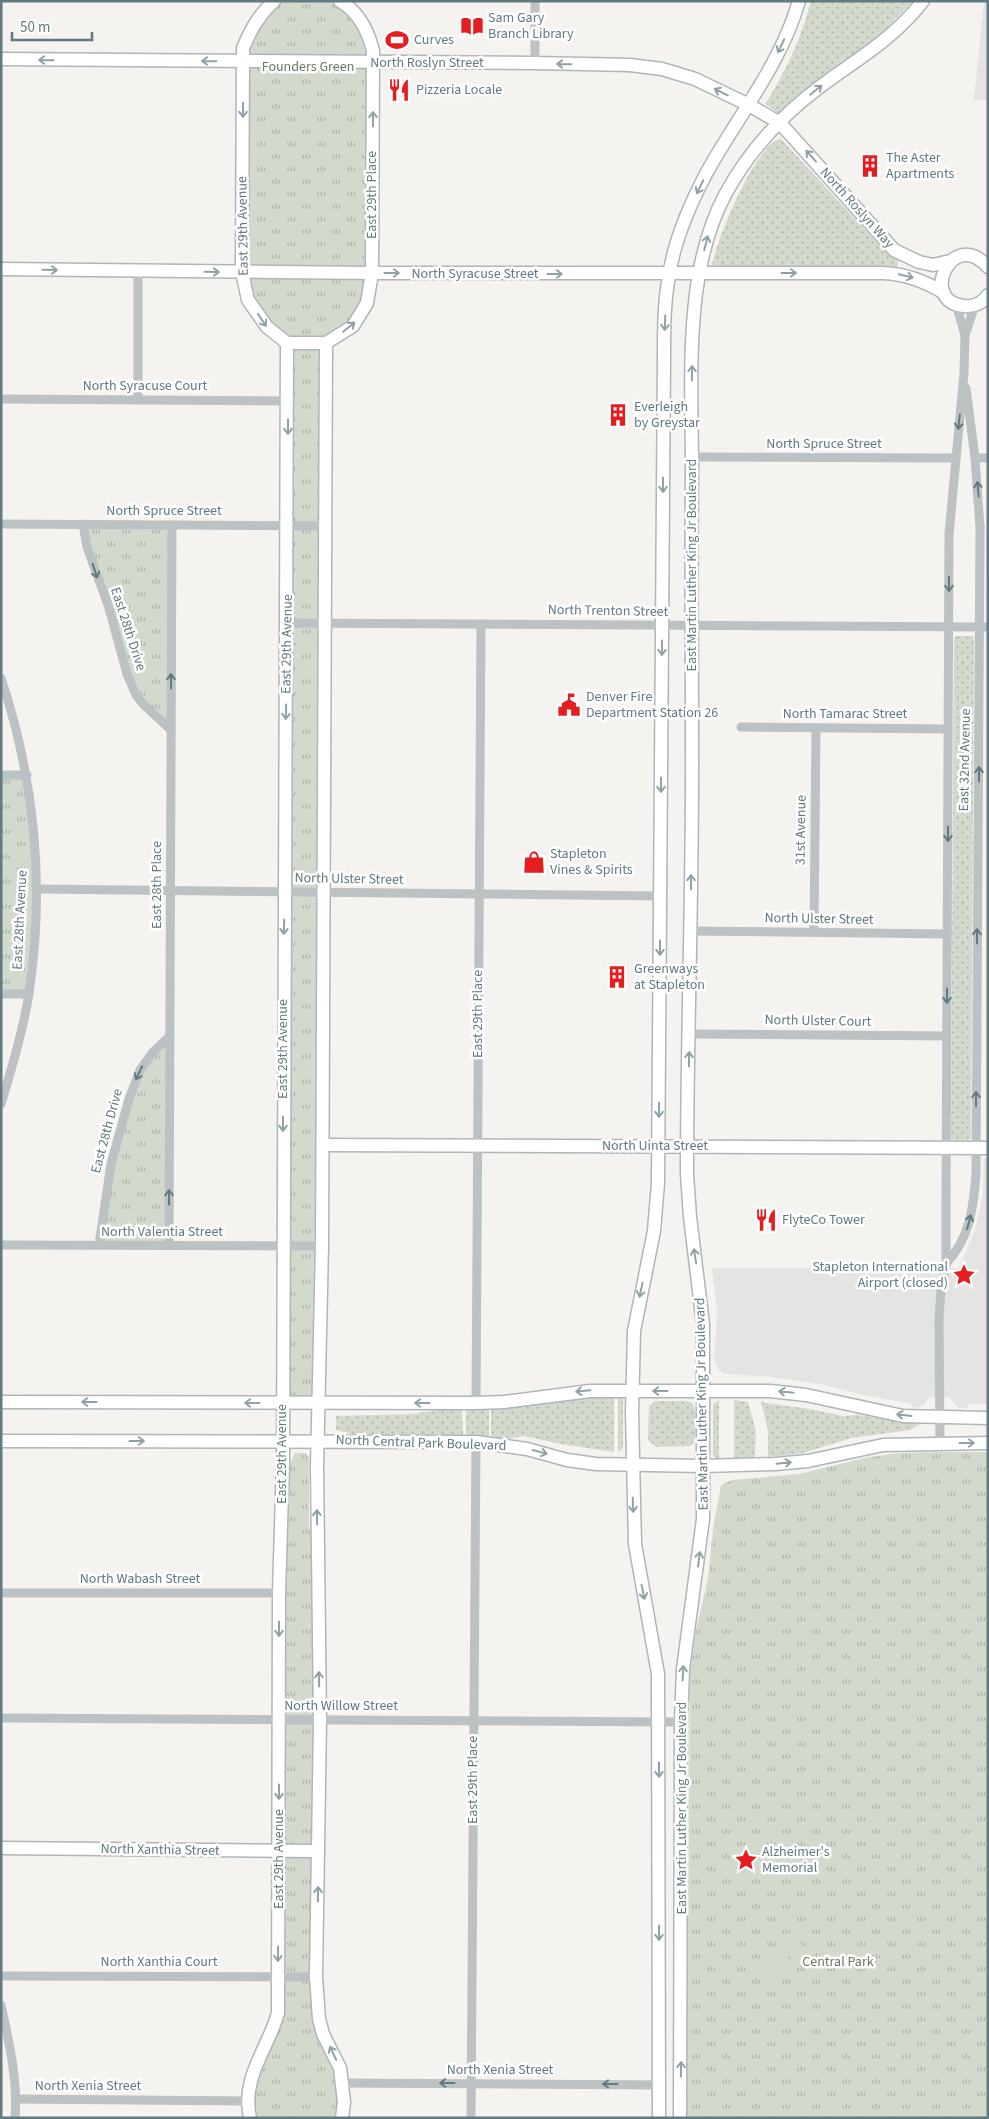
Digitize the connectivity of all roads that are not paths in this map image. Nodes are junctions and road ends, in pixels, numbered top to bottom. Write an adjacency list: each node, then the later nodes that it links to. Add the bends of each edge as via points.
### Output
1 (274, 1): 7 (street, East 29th Avenue, via 250,30)
2 (340, 1): 8 (street, East 29th Place, via 361,19 369,34)
3 (535, 1): 9 (street)
4 (799, 1): 10 (street, East Martin Luther King Jr Boulevard, one-way to 10, via 794,18)
5 (923, 1): 11 (street, East Martin Luther King Jr Boulevard, one-way to 5, via 820,87 889,38)
6 (1, 59): 7 (street, North Roslyn Street, one-way to 6)
7 (243, 62): 8 (street, North Roslyn Street); 16 (street, East 29th Avenue, one-way to 16)
8 (373, 63): 9 (street, North Roslyn Street); 17 (street, East 29th Place, one-way to 8)
9 (535, 63): 10 (street, North Roslyn Street, one-way to 9, via 695,79 662,69)
10 (750, 106): 11 (street, North Roslyn Street); 18 (street, East Martin Luther King Jr Boulevard, one-way to 18, via 722,146 695,198 674,251)
11 (780, 123): 12 (street, North Roslyn Way, one-way to 11, via 919,262 894,250); 19 (street, East Martin Luther King Jr Boulevard, one-way to 11, via 706,241 727,192 750,156)
12 (950, 261): 13 (street, North Roslyn Way, via 966,255); 20 (street, via 941,276)
13 (988, 267)
14 (1, 270): 15 (street, North Syracuse Street, one-way to 15)
15 (138, 271): 16 (street, North Syracuse Street, one-way to 16); 28 (street)
16 (242, 272): 17 (street, North Syracuse Street); 24 (street, East 29th Avenue, one-way to 24, via 248,300 267,327)
17 (372, 273): 18 (street, North Syracuse Street, one-way to 18); 25 (street, East 29th Place, one-way to 17, via 352,326 358,318 367,303)
18 (669, 274): 19 (street, North Syracuse Street); 42 (street, East Martin Luther King Jr Boulevard, one-way to 42, via 664,356)
19 (700, 274): 20 (street, North Syracuse Street, one-way to 20, via 895,273 921,280); 30 (street, East Martin Luther King Jr Boulevard, one-way to 19, via 693,328)
20 (944, 293): 22 (street, North Syracuse Street)
21 (984, 299): 22 (street, via 964,306); 23 (street, East 32nd Avenue)
22 (956, 304): 23 (street, East 32nd Avenue)
23 (964, 335): 26 (street, East 32nd Avenue)
24 (287, 343): 25 (street); 29 (street, East 29th Avenue)
25 (326, 343): 38 (street)
26 (964, 373): 31 (street, East 32nd Avenue, one-way to 31); 32 (street, East 32nd Avenue)
27 (1, 399): 28 (street, North Syracuse Court)
28 (138, 400): 29 (street, North Syracuse Court)
29 (288, 401): 37 (street, East 29th Avenue, one-way to 37)
30 (692, 457): 31 (street, North Spruce Street); 43 (street, East Martin Luther King Jr Boulevard)
31 (956, 458): 44 (street, East 32nd Avenue, one-way to 44, via 949,534)
32 (975, 458): 33 (street); 45 (street, East 32nd Avenue, one-way to 32)
33 (988, 458)
34 (1, 524): 35 (street, North Spruce Street)
35 (83, 524): 36 (street, North Spruce Street); 50 (street, East 28th Drive, one-way to 50, via 87,547 109,608 127,674 143,704)
36 (172, 525): 37 (street, North Spruce Street); 50 (street, East 28th Place, one-way to 36)
37 (288, 525): 38 (street, North Spruce Street); 39 (street, East 29th Avenue)
38 (326, 526): 40 (street)
39 (288, 623): 40 (street, North Trenton Street); 57 (street, East 29th Avenue, one-way to 57, via 284,824)
40 (325, 624): 41 (street, North Trenton Street); 58 (street)
41 (481, 624): 42 (street, North Trenton Street); 59 (street, East 29th Place)
42 (662, 625): 43 (street, North Trenton Street); 60 (street, East Martin Luther King Jr Boulevard, one-way to 60)
43 (691, 625): 44 (street, North Trenton Street); 61 (street, East Martin Luther King Jr Boulevard, one-way to 43)
44 (949, 626): 45 (street, North Trenton Street); 49 (street, East 32nd Avenue)
45 (984, 627): 53 (street, East 32nd Avenue, one-way to 45)
46 (1, 678): 52 (street, East 28th Avenue)
47 (741, 727): 48 (street, North Tamarac Street)
48 (816, 728): 49 (street, North Tamarac Street); 62 (street, 31st Avenue)
49 (948, 729): 63 (street, East 32nd Avenue, one-way to 63)
50 (171, 730): 56 (street, East 28th Place)
51 (1, 775): 52 (street)
52 (27, 775): 55 (street, East 28th Avenue)
53 (978, 880): 54 (street); 75 (street, East 32nd Avenue, one-way to 53)
54 (988, 880)
55 (38, 889): 56 (street, North Ulster Street); 65 (street, East 28th Avenue)
56 (170, 891): 57 (street, North Ulster Street); 67 (street, East 28th Place)
57 (286, 892): 58 (street, North Ulster Street); 79 (street, East 29th Avenue, one-way to 79)
58 (324, 892): 59 (street, North Ulster Street); 70 (street)
59 (479, 894): 60 (street, North Ulster Street); 71 (street, East 29th Place)
60 (660, 896): 72 (street, East Martin Luther King Jr Boulevard, one-way to 72)
61 (690, 931): 62 (street, North Ulster Street); 66 (street, East Martin Luther King Jr Boulevard)
62 (814, 932): 63 (street, North Ulster Street)
63 (948, 934): 68 (street, East 32nd Avenue, one-way to 68)
64 (1, 994): 65 (street)
65 (29, 994): 69 (street, East 28th Avenue)
66 (690, 1034): 68 (street, North Ulster Court); 73 (street, East Martin Luther King Jr Boulevard, one-way to 66)
67 (170, 1036): 77 (street, East 28th Drive, one-way to 77, via 140,1070 129,1099 111,1164); 78 (street, East 28th Place, one-way to 67)
68 (947, 1036): 74 (street, East 32nd Avenue)
69 (1, 1104)
70 (322, 1145): 71 (street, North Uinta Street); 80 (street)
71 (479, 1145): 72 (street, North Uinta Street); 87 (street, East 29th Place)
72 (658, 1146): 73 (street, North Uinta Street); 82 (street, East Martin Luther King Jr Boulevard, one-way to 82, via 656,1215 634,1331)
73 (687, 1146): 74 (street, North Uinta Street); 83 (street, East Martin Luther King Jr Boulevard, one-way to 73, via 703,1324 690,1217)
74 (946, 1148): 75 (street, North Uinta Street); 81 (street, East 32nd Avenue)
75 (982, 1148): 81 (street, East 32nd Avenue, one-way to 75, via 966,1234)
76 (1, 1244): 77 (street, North Valentia Street)
77 (99, 1245): 78 (street, North Valentia Street)
78 (169, 1246): 79 (street, North Valentia Street)
79 (283, 1246): 80 (street, North Valentia Street); 85 (street, East 29th Avenue)
80 (322, 1246): 86 (street)
81 (946, 1264): 88 (street, East 32nd Avenue, via 939,1318)
82 (632, 1390): 83 (street, one-way to 82); 87 (street, one-way to 87); 96 (street, East Martin Luther King Jr Boulevard)
83 (703, 1391): 88 (street, one-way to 83, via 903,1416 806,1395 770,1391); 97 (street, East Martin Luther King Jr Boulevard)
84 (1, 1402): 85 (street, one-way to 84)
85 (282, 1403): 86 (street); 92 (street, East 29th Avenue)
86 (318, 1403): 87 (street, one-way to 86); 90 (street)
87 (476, 1403)
88 (940, 1418): 89 (street); 94 (street, East 32nd Avenue)
89 (988, 1418)
90 (317, 1440): 92 (street, North Central Park Boulevard); 93 (street, North Central Park Boulevard); 102 (street, one-way to 90)
91 (1, 1441): 92 (street, North Central Park Boulevard, one-way to 92)
92 (282, 1441): 99 (street, East 29th Avenue)
93 (476, 1442): 96 (street, North Central Park Boulevard, one-way to 96, via 527,1449 580,1462); 103 (street, East 29th Place)
94 (940, 1443): 95 (street, North Central Park Boulevard, one-way to 95); 97 (street, North Central Park Boulevard, one-way to 94, via 783,1463 883,1445)
95 (988, 1443)
96 (632, 1465): 97 (street, North Central Park Boulevard); 104 (street, East Martin Luther King Jr Boulevard, one-way to 104, via 636,1544 655,1654)
97 (703, 1466): 105 (street, East Martin Luther King Jr Boulevard, one-way to 97, via 683,1669 703,1519)
98 (1, 1593): 99 (street, North Wabash Street)
99 (279, 1593): 101 (street, East 29th Avenue, one-way to 101)
100 (1, 1718): 101 (street, North Willow Street)
101 (280, 1720): 102 (street, North Willow Street); 107 (street, East 29th Avenue, one-way to 107)
102 (320, 1720): 103 (street, North Willow Street); 108 (street)
103 (474, 1721): 104 (street, North Willow Street); 114 (street, East 29th Place)
104 (659, 1722): 105 (street, North Willow Street); 115 (street, East Martin Luther King Jr Boulevard, one-way to 115)
105 (681, 1722): 123 (street, East Martin Luther King Jr Boulevard, one-way to 105)
106 (1, 1848): 107 (street, North Xanthia Street)
107 (279, 1851): 108 (street, North Xanthia Street); 110 (street, East 29th Avenue, one-way to 110)
108 (318, 1851): 111 (street, one-way to 108)
109 (1, 1976): 110 (street, North Xanthia Court)
110 (278, 1977): 111 (street, North Xanthia Court); 117 (street, East 29th Avenue, via 278,2013 273,2032 254,2066)
111 (316, 1977): 113 (street, one-way to 111, via 340,2068 319,2019)
112 (1, 2005): 116 (street)
113 (342, 2083): 114 (street, North Xenia Street, one-way to 113); 120 (street)
114 (471, 2084): 115 (street, North Xenia Street, one-way to 114); 121 (street, East 29th Place)
115 (659, 2084): 122 (street, East Martin Luther King Jr Boulevard)
116 (17, 2099): 117 (street, North Xenia Street); 118 (street)
117 (248, 2101): 119 (street, East 29th Avenue)
118 (15, 2118)
119 (250, 2118)
120 (342, 2118)
121 (471, 2118)
122 (659, 2118)
123 (680, 2118)

